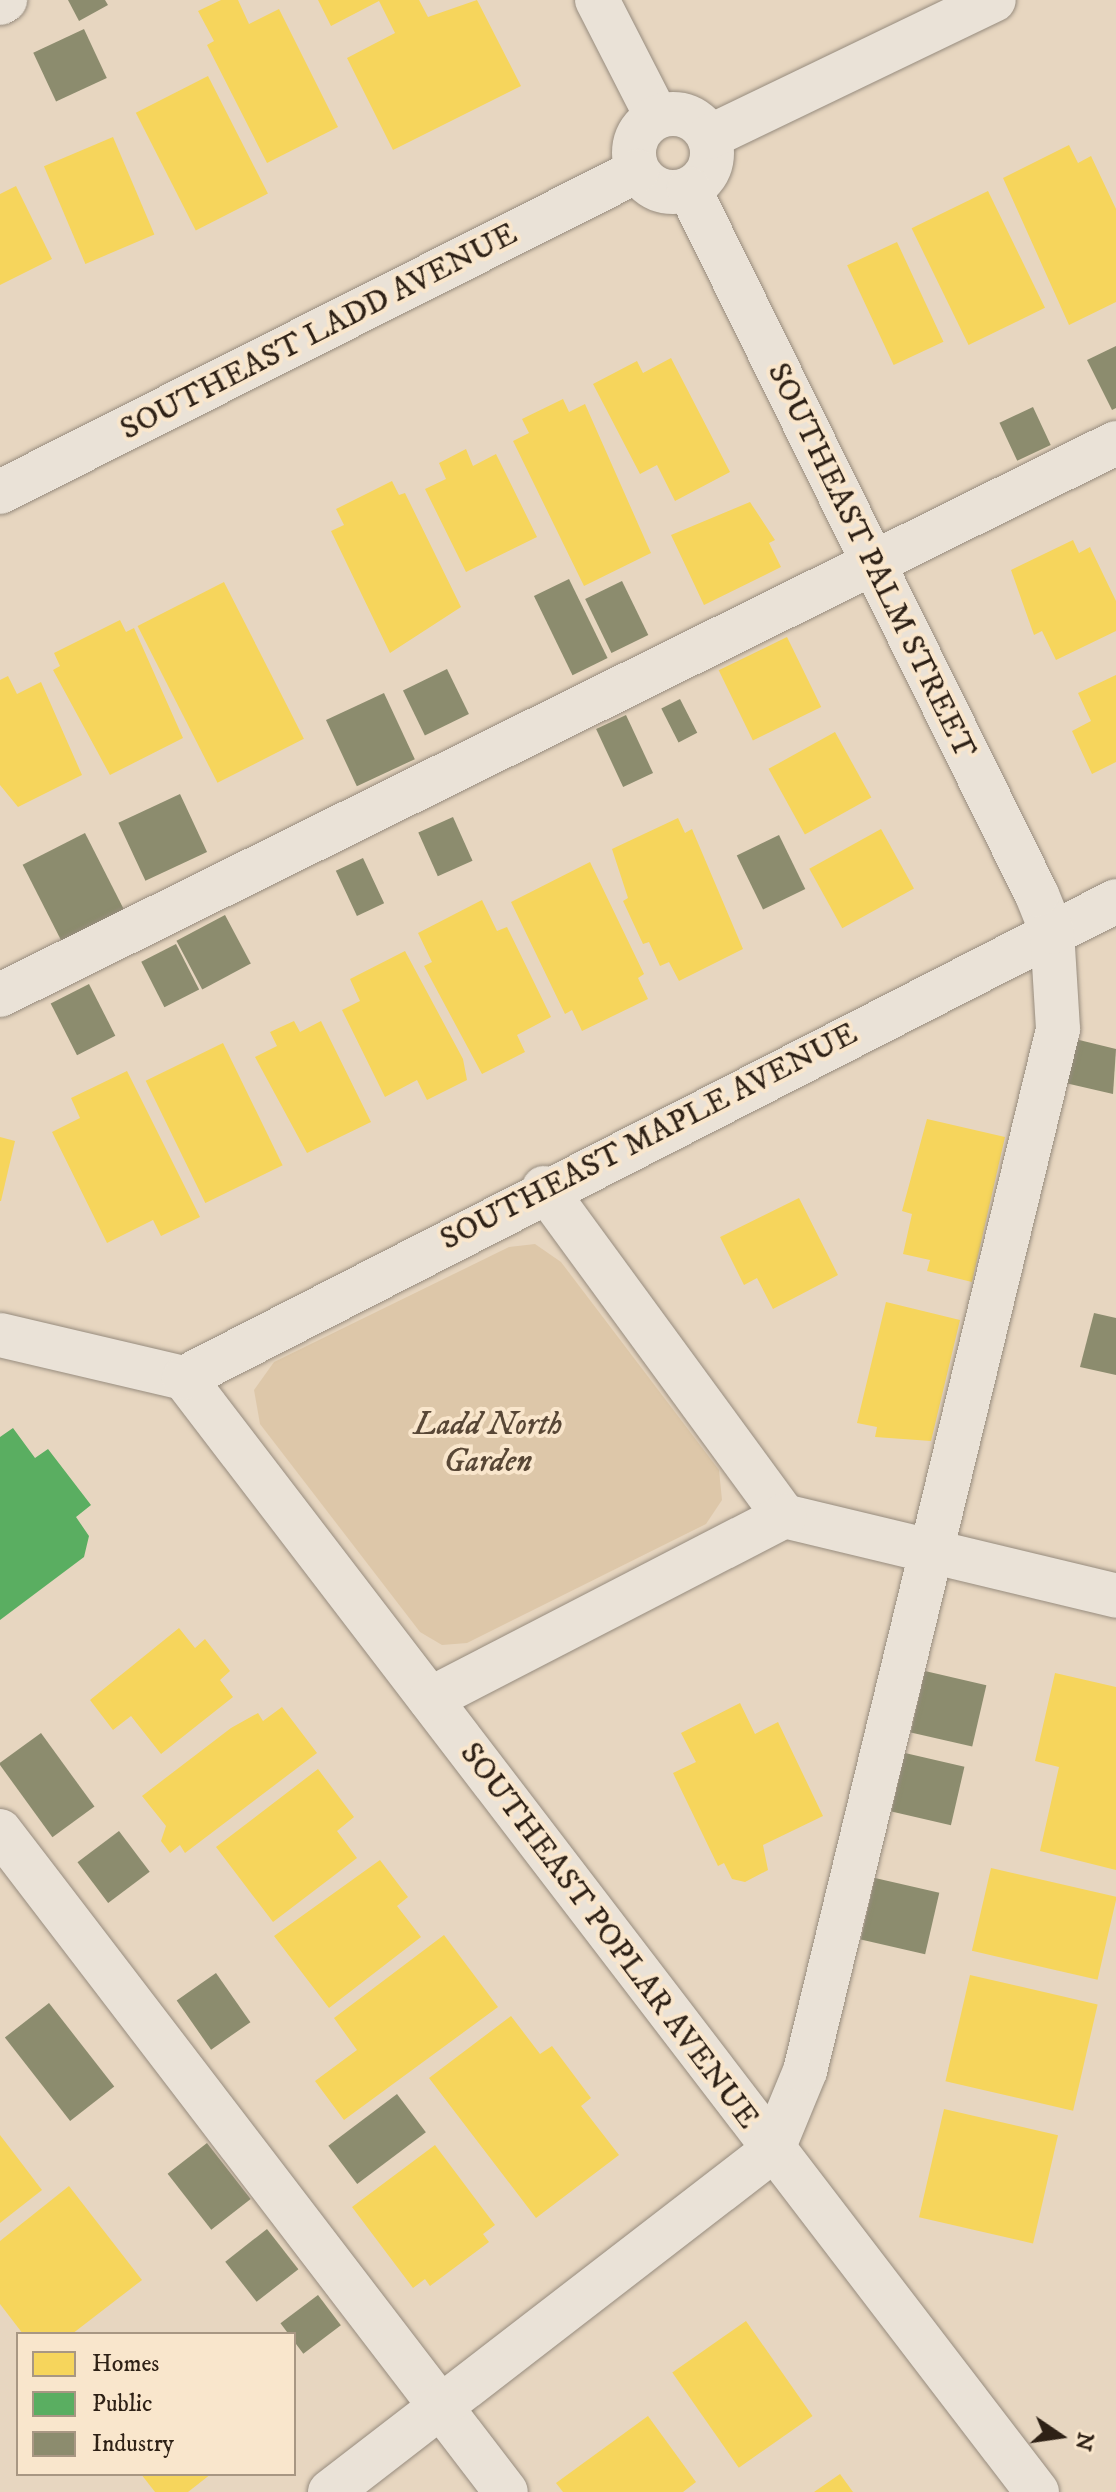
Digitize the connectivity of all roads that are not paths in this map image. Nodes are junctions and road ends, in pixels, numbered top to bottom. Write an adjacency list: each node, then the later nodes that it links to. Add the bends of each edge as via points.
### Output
1 (597, 0): 3 (street)
2 (994, 0): 4 (street)
3 (657, 117): 4 (street, via 687,116); 5 (street, via 636,140)
4 (709, 137): 6 (street, via 710,167)
5 (637, 171): 6 (street, via 660,191); 8 (street, SOUTHEAST LADD AVENUE)
6 (689, 189): 9 (street, SOUTHEAST PALM STREET)
7 (1116, 443): 9 (street)
8 (0, 492)
9 (871, 564): 11 (street, SOUTHEAST PALM STREET); 12 (street)
10 (1116, 901): 11 (street, SOUTHEAST MAPLE AVENUE)
11 (1052, 932): 13 (street, SOUTHEAST MAPLE AVENUE); 17 (street, via 1058,1029)
12 (0, 995)
13 (544, 1188): 15 (street, SOUTHEAST MAPLE AVENUE); 16 (street)
14 (0, 1335): 15 (street)
15 (184, 1378): 19 (street, SOUTHEAST POPLAR AVENUE)
16 (784, 1516): 17 (street); 19 (street)
17 (930, 1551): 18 (street); 21 (street, via 805,2071)
18 (1116, 1596)
19 (430, 1699): 21 (street, SOUTHEAST POPLAR AVENUE)
20 (0, 1831): 22 (street)
21 (772, 2151): 22 (street); 25 (street, SOUTHEAST POPLAR AVENUE)
22 (442, 2407): 23 (street); 24 (street)
23 (330, 2492)
24 (506, 2492)
25 (1037, 2492)

